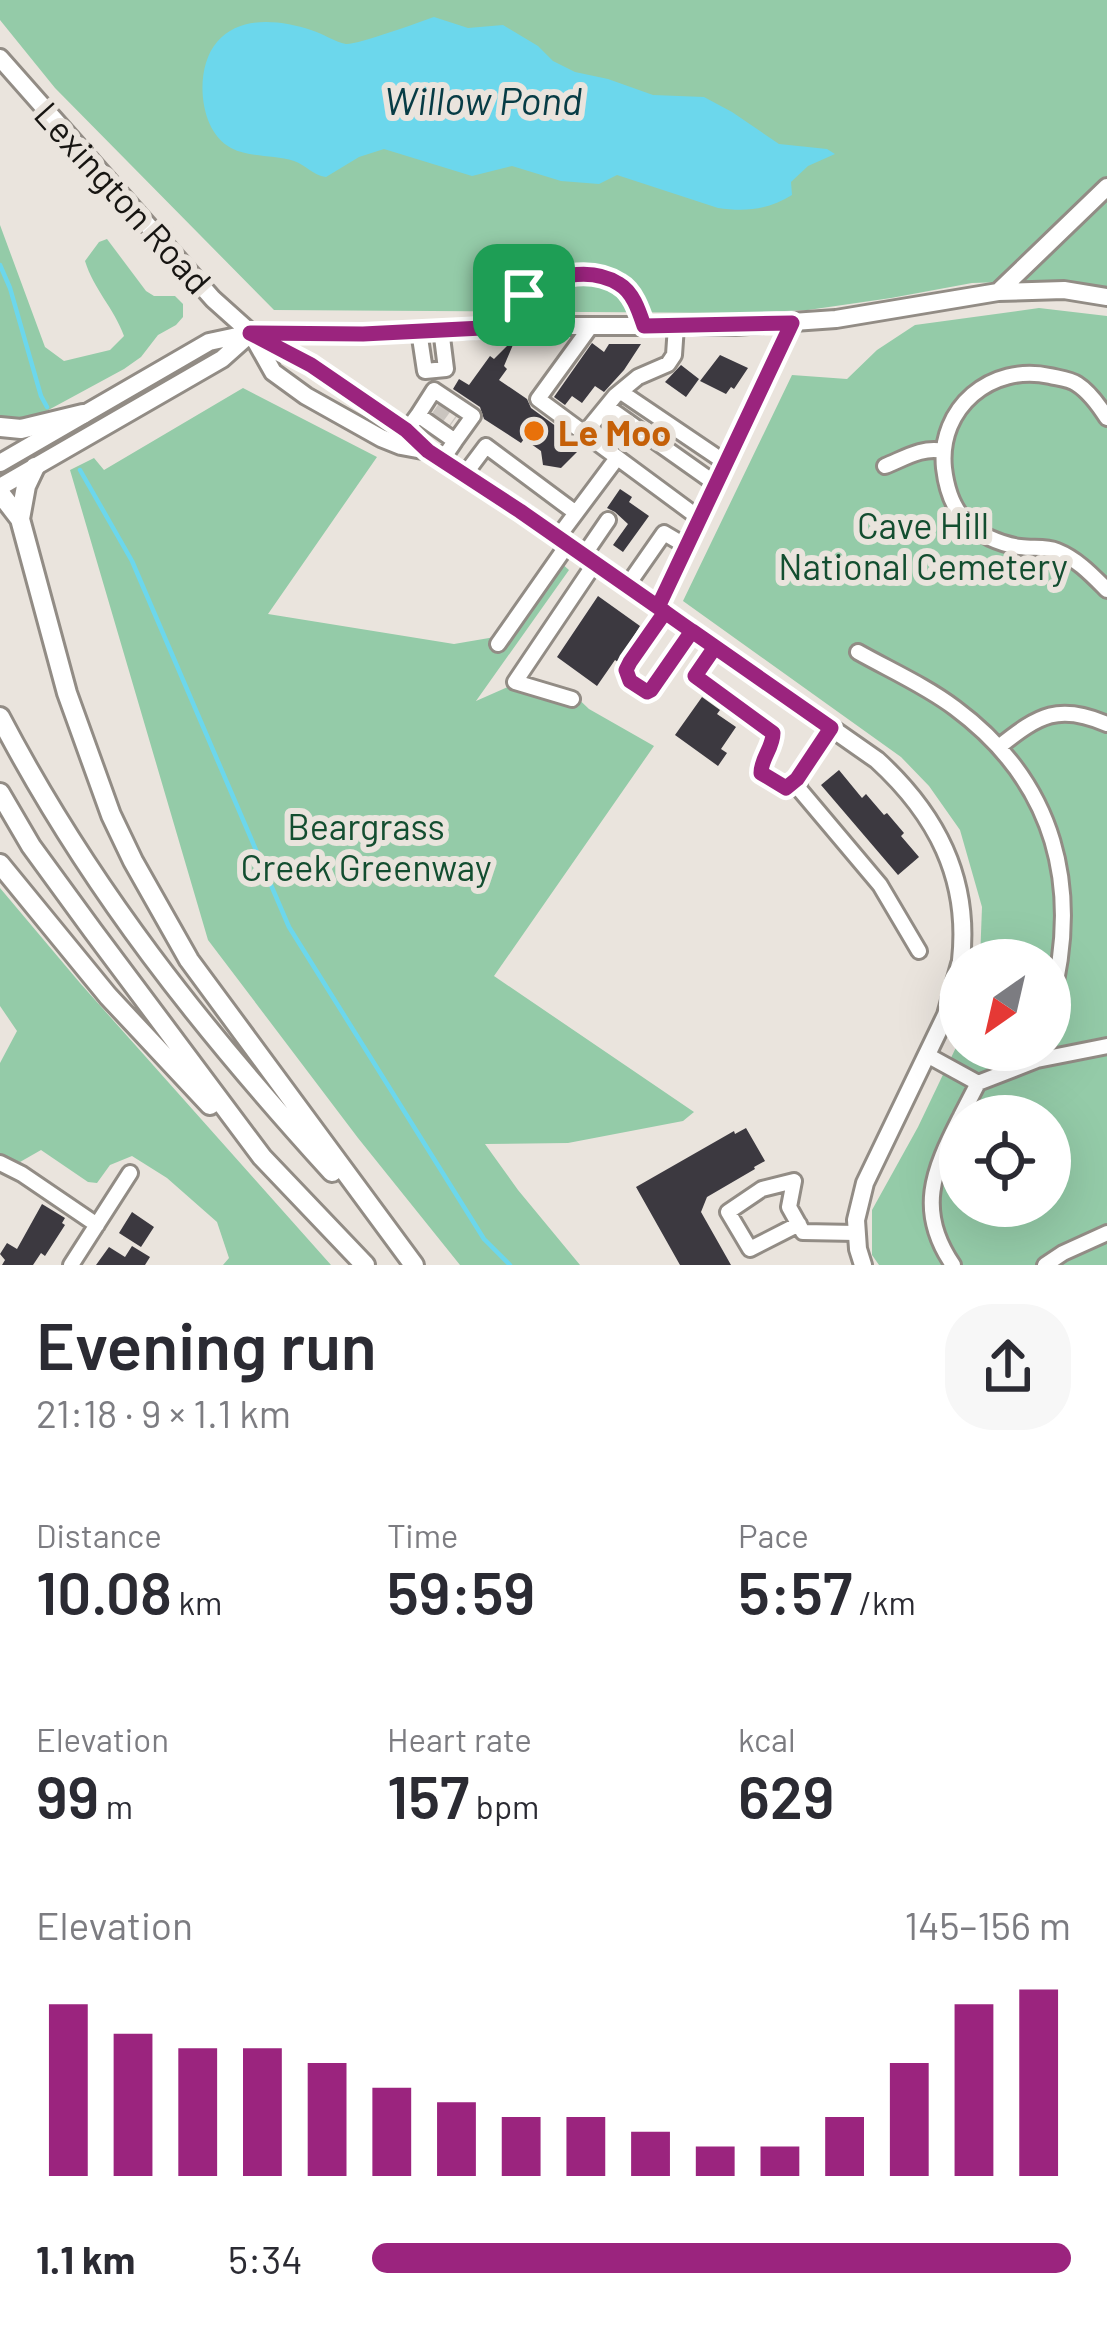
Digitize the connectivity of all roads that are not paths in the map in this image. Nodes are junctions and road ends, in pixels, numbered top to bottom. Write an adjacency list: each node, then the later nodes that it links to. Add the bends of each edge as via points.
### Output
1 (0, 58): 12 (main road, Lexington Road)
2 (1107, 188): 3 (main road)
3 (998, 292): 4 (main road); 5 (main road)
4 (1107, 297)
5 (792, 323): 8 (main road); 26 (street)
6 (591, 326): 7 (main road); 9 (main road); 21 (street, via 538,399)
7 (644, 326): 8 (main road); 9 (street, via 621,284 593,274 538,284)
8 (676, 326): 14 (street, via 668,364)
9 (502, 327): 10 (main road)
10 (441, 329): 11 (main road); 13 (street, via 446,369)
11 (419, 331): 12 (main road); 13 (street, via 425,371)
12 (250, 333): 16 (main road, Lexington Road); 17 (main road, via 209,342); 23 (main road, Lexington Road, via 273,372 306,396 381,438); 28 (main road, via 222,359)
13 (434, 370): 16 (street)
14 (621, 392): 15 (street); 26 (street)
15 (607, 407): 21 (street); 30 (street)
16 (424, 409): 20 (street); 20 (street, via 473,416); 23 (main road, Lexington Road)
17 (83, 415): 19 (highway); 25 (main road)
18 (1107, 418): 22 (street, via 1076,382 1007,375 975,390 953,417)
19 (0, 427)
20 (457, 431): 23 (street)
21 (584, 434): 24 (street)
22 (943, 451): 27 (street); 42 (street, via 946,486 962,518 989,539 1052,548)
23 (435, 455): 29 (main road, Lexington Road)
24 (617, 458): 32 (street); 33 (street)
25 (0, 463)
26 (725, 463): 30 (street)
27 (885, 466)
28 (35, 467): 31 (main road); 34 (highway)
29 (465, 474): 32 (street, via 486,446); 36 (main road, Lexington Road)
30 (716, 484): 33 (street)
31 (0, 490): 34 (highway)
32 (576, 513): 36 (street)
33 (699, 518): 37 (street)
34 (20, 519): 74 (highway, via 67,693 133,861 189,960)
35 (608, 520): 38 (street)
36 (563, 540): 38 (main road, Lexington Road); 45 (street)
37 (686, 546): 39 (street, via 664,533); 40 (street)
38 (590, 559): 41 (main road, Lexington Road); 48 (street, via 515,682)
39 (644, 562): 40 (street); 41 (street)
40 (670, 579): 43 (street)
41 (627, 586): 43 (main road, Lexington Road)
42 (1107, 590)
43 (661, 610): 44 (main road, Lexington Road); 44 (street, via 626,670 630,681 651,690)
44 (692, 631): 46 (main road, Lexington Road)
45 (497, 644)
46 (715, 647): 51 (main road, Lexington Road); 53 (street, via 695,676 773,733 761,773 786,788)
47 (858, 652): 52 (street, via 950,704)
48 (572, 699)
49 (0, 717): 74 (highway, via 67,836 160,970)
50 (1107, 724): 52 (street, via 1054,712)
51 (831, 728): 53 (street); 56 (main road, Lexington Road, via 904,784 932,821 956,880)
52 (1000, 746): 57 (street, via 1047,820 1061,873)
53 (797, 779): 58 (street, via 880,885)
54 (0, 793): 66 (highway)
55 (0, 864): 66 (highway, via 155,1050)
56 (961, 939)
57 (1063, 939)
58 (919, 951)
59 (939, 1030): 62 (main road, Lexington Road)
60 (1107, 1046): 61 (street)
61 (1071, 1051)
62 (927, 1054): 64 (street); 72 (main road, Lexington Road, via 865,1184)
63 (1004, 1071): 64 (street)
64 (978, 1083): 65 (street)
65 (972, 1095)
66 (262, 1157): 76 (highway)
67 (0, 1163): 71 (street)
68 (939, 1164): 79 (street, via 932,1212)
69 (130, 1173): 71 (street)
70 (799, 1224): 70 (street, via 789,1207 794,1181 762,1189 728,1212 750,1249); 72 (street, via 803,1232)
71 (97, 1225): 75 (street)
72 (856, 1233): 78 (main road, Lexington Road)
73 (1107, 1233): 80 (street)
74 (392, 1238): 77 (highway)
75 (71, 1265)
76 (365, 1265)
77 (414, 1265)
78 (862, 1265)
79 (953, 1265)
80 (1045, 1265)

